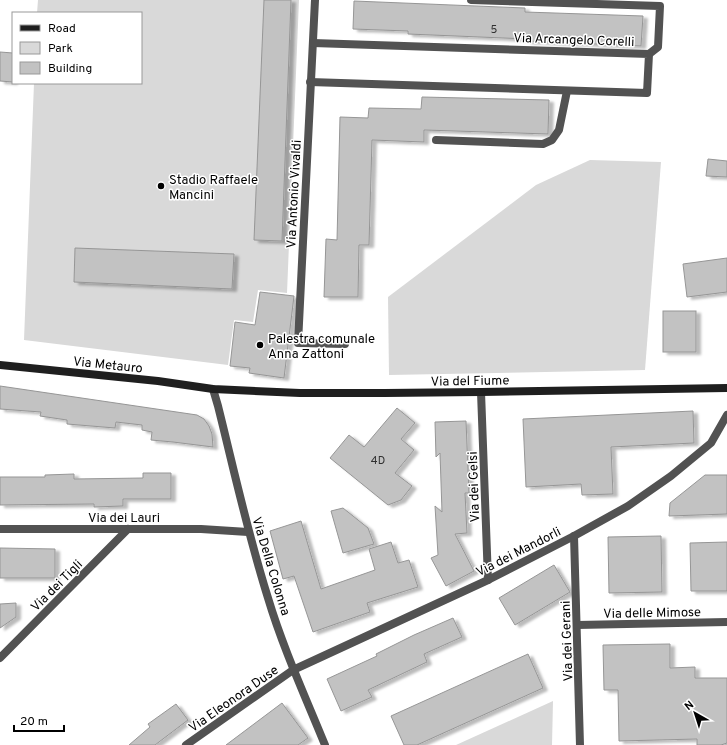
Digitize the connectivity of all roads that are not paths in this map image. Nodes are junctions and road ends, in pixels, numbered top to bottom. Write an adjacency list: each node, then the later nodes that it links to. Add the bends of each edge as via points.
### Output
1 (315, 0): 3 (street, Via Antonio Vivaldi)
2 (471, 0): 4 (street, via 660,6 658,47)
3 (313, 43): 4 (street, Via Arcangelo Corelli); 5 (street, Via Antonio Vivaldi)
4 (650, 54): 6 (street, Via Arcangelo Corelli, via 647,93)
5 (310, 82): 6 (street, Via Arcangelo Corelli); 8 (street, Via Antonio Vivaldi, via 298,343)
6 (567, 91): 7 (street, via 559,130 552,140 543,144)
7 (436, 140)
8 (344, 344)
9 (0, 365): 11 (street, Via Metauro)
10 (727, 388): 12 (street, Via del Fiume)
11 (213, 389): 12 (street, Via del Fiume, via 385,393); 16 (street, Via Della Colonna)
12 (481, 392): 18 (street, Via dei Gelsi)
13 (727, 415): 17 (street, Via dei Mandorli, via 712,442 671,476 628,506)
14 (0, 529): 15 (street, Via dei Lauri)
15 (128, 529): 16 (street, Via dei Lauri); 21 (street, Via dei Tigli)
16 (248, 532): 22 (street, Via Della Colonna)
17 (574, 536): 18 (street, Via dei Mandorli); 20 (street, Via dei Gerani)
18 (488, 580): 22 (street, Via dei Mandorli)
19 (727, 622): 20 (street, Via delle Mimose)
20 (577, 625): 25 (street, Via dei Gerani)
21 (0, 658)
22 (293, 670): 23 (street, Via Eleonora Duse); 24 (street, Via Della Colonna)
23 (186, 745)
24 (325, 745)
25 (580, 745)

